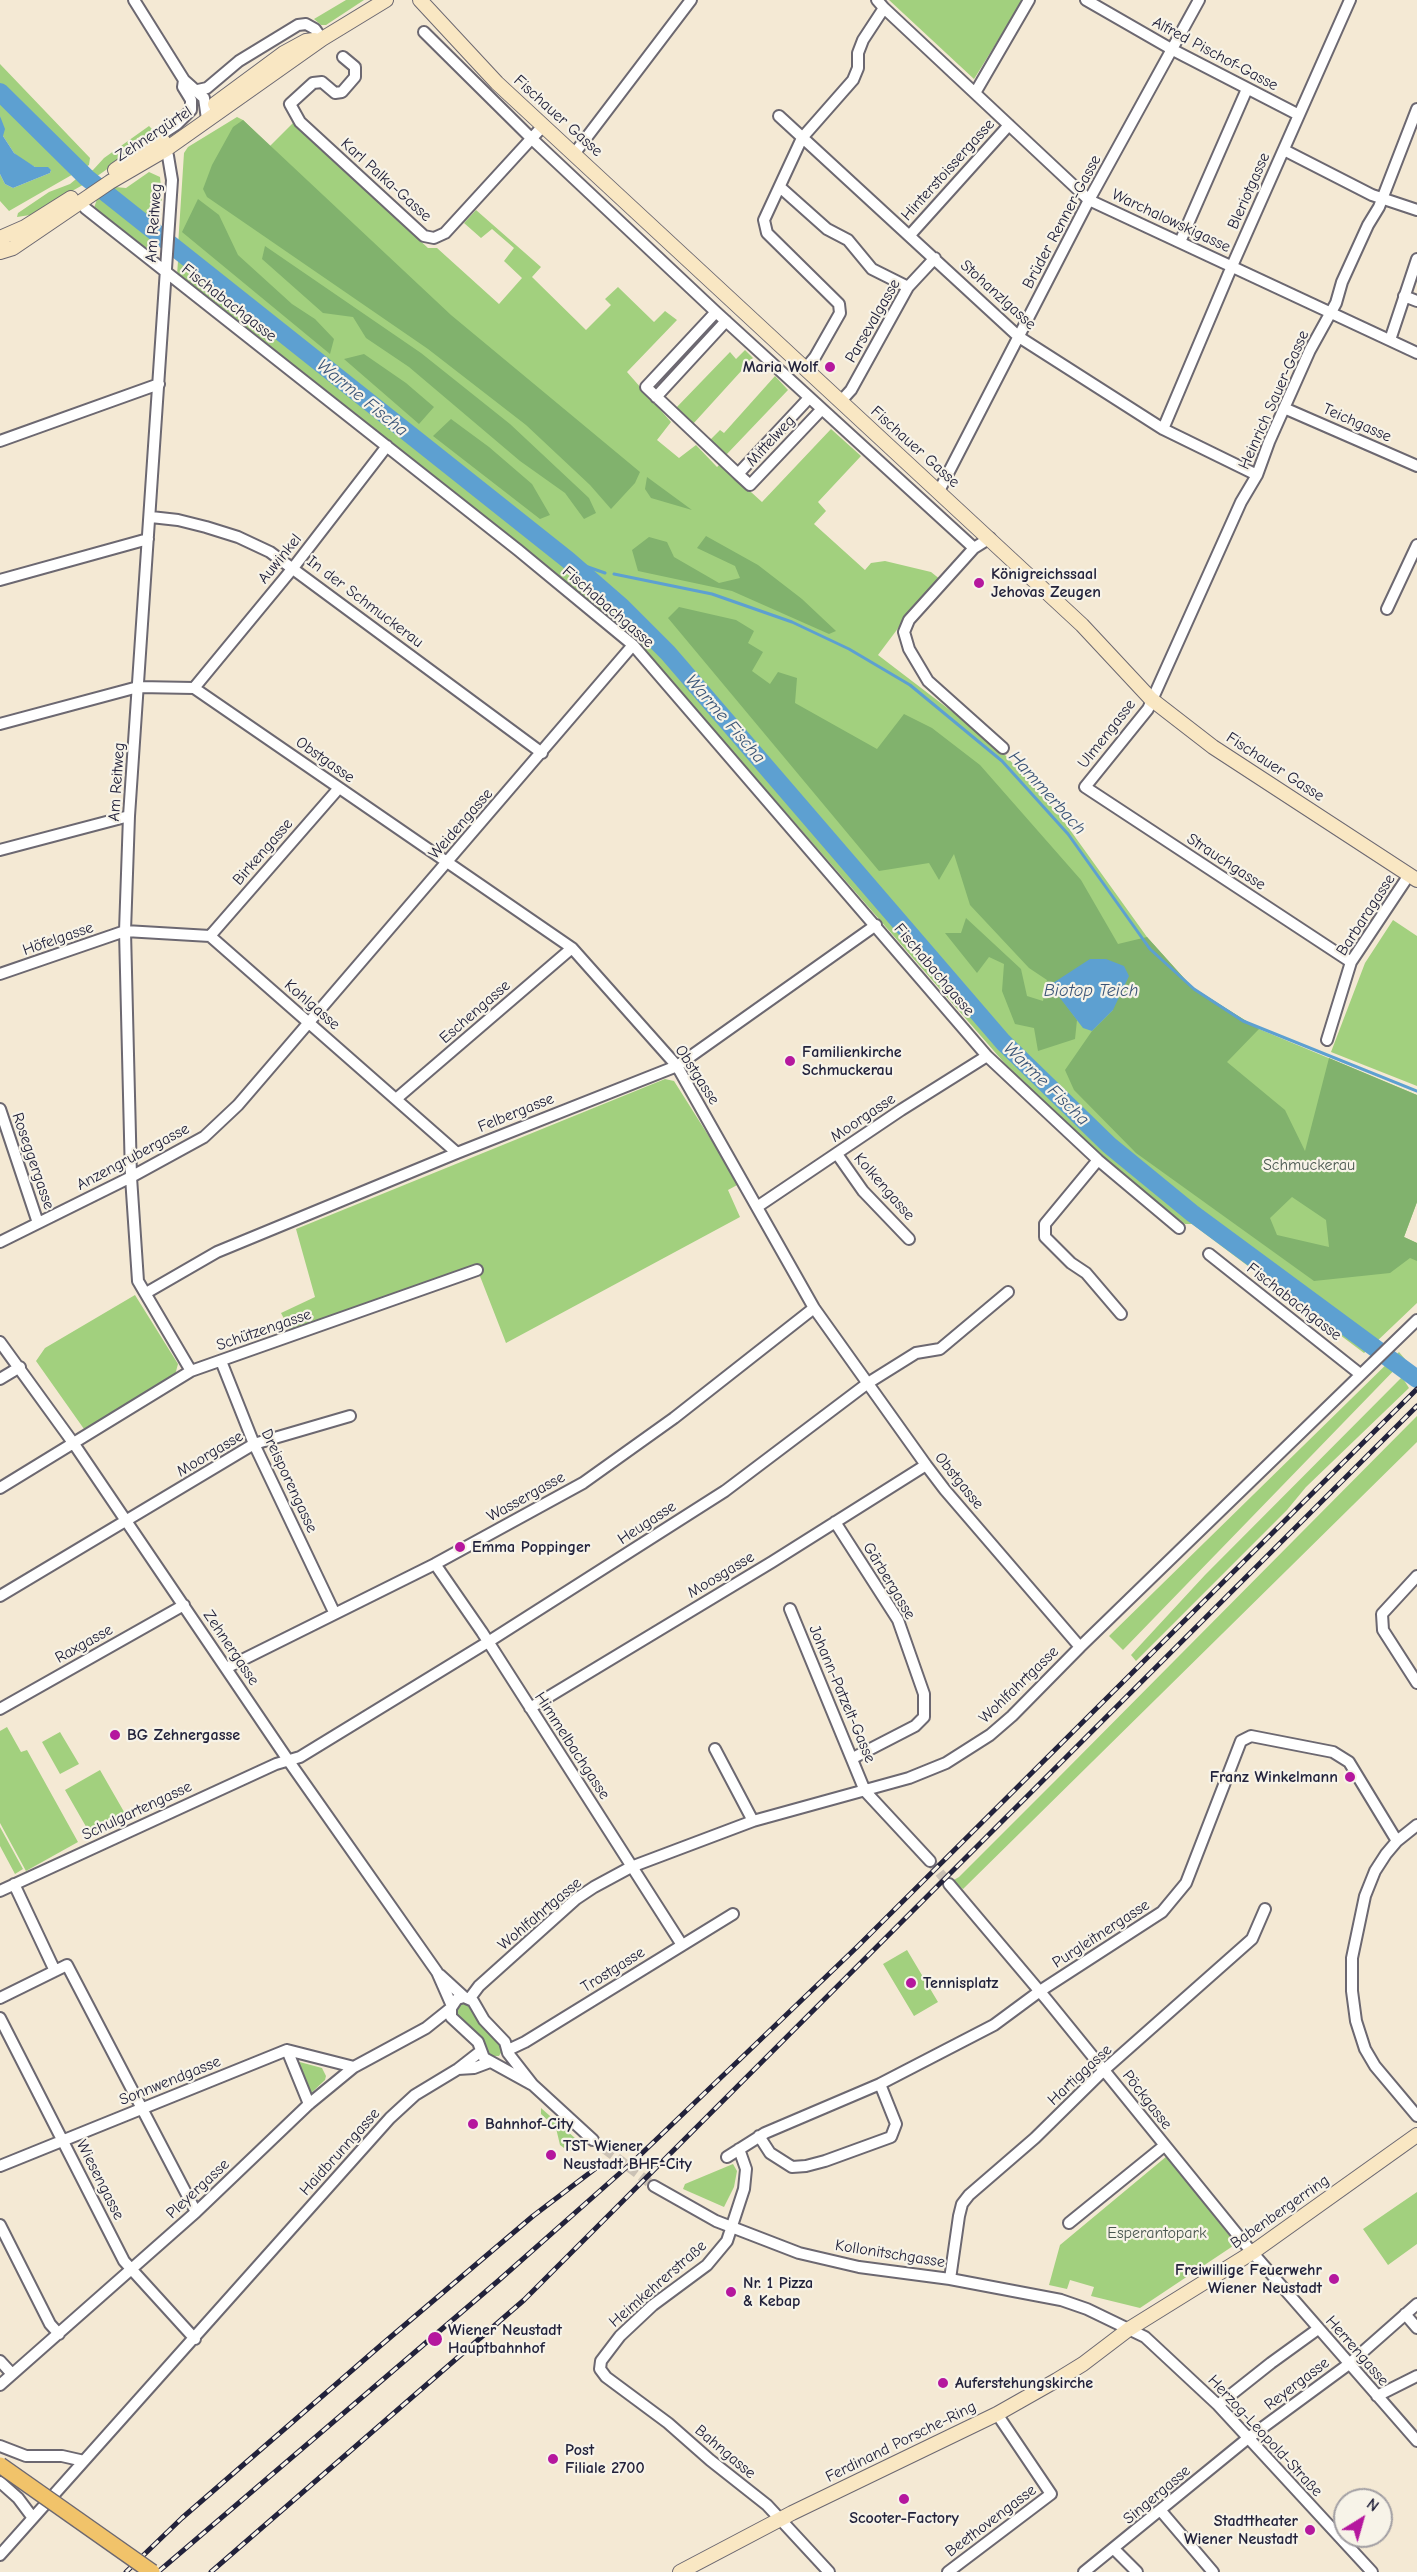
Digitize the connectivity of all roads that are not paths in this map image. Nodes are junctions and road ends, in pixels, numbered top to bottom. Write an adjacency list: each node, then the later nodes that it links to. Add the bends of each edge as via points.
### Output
1 (134, 0): 14 (street)
2 (386, 0): 11 (main road, Zehnergürtel)
3 (420, 0): 22 (main road, Fischauer Gasse)
4 (691, 0): 28 (street)
5 (1029, 0): 16 (street)
6 (1086, 0): 12 (street, Alfred Pischof-Gasse)
7 (1199, 0): 12 (street, Brüder Renner-Gasse)
8 (1350, 0): 19 (street, Bleriotgasse)
9 (881, 4): 16 (street, Warchalowskigasse); 24 (street, via 858,53 853,80)
10 (424, 32): 23 (street)
11 (322, 39): 17 (main road, Zehnergürtel); 17 (main road, Zehnergürtel, via 306,41 291,49 219,100); 17 (street, Zehnergürtel, via 315,29 298,25 239,61 207,88)
12 (1173, 50): 15 (street, Alfred Pischof-Gasse); 33 (street, Brüder Renner-Gasse)
13 (344, 57): 23 (street, Karl Palka-Gasse, via 355,67 355,77 342,92 335,93 322,82 313,83 290,104 300,122 424,236 434,238 445,233)
14 (184, 80): 17 (street); 27 (street, via 191,110)
15 (1247, 89): 19 (street, Alfred Pischof-Gasse); 38 (street)
16 (975, 93): 21 (street, Warchalowskigasse)
17 (204, 104): 25 (main road, Zehnergürtel)
18 (1417, 109): 32 (street, Heinrich Sauer-Gasse)
19 (1299, 115): 26 (street, Bleriotgasse)
20 (779, 116): 24 (street, Stohanzlgasse)
21 (1009, 125): 33 (street, Warchalowskigasse); 36 (street, Hinterstoissergasse)
22 (543, 126): 23 (street, Karl Palka-Gasse); 28 (main road, Fischauer Gasse)
23 (531, 138): 47 (street)
24 (802, 138): 30 (street); 36 (street, Stohanzlgasse)
25 (163, 146): 27 (main road, Zehnergürtel); 29 (main road, Zehnergürtel); 43 (street, Am Reitweg, via 172,168)
26 (1284, 150): 32 (street); 42 (street, Bleriotgasse)
27 (141, 152): 29 (main road, Zehnergürtel)
28 (574, 154): 53 (main road, Fischauer Gasse)
29 (107, 180): 31 (main road, Zehnergürtel)
30 (781, 188): 44 (street, via 827,229 848,240 872,269); 53 (street, via 764,220 767,233 839,304 840,313)
31 (89, 192): 37 (main road, Zehnergürtel); 39 (main road, Zehnergürtel, via 29,238)
32 (1382, 198): 35 (street); 48 (street, Heinrich Sauer-Gasse)
33 (1089, 200): 38 (street, Warchalowskigasse); 50 (street, Brüder Renner-Gasse)
34 (86, 208): 43 (street, Am Reitweg)
35 (1417, 210)
36 (910, 235): 40 (street, Stohanzlgasse)
37 (0, 238)
38 (1179, 242): 42 (street, Warchalowskigasse)
39 (0, 252)
40 (935, 258): 44 (street, Parsevalgasse); 50 (street, Stohanzlgasse)
41 (1417, 259): 45 (street)
42 (1232, 266): 48 (street, Warchalowskigasse); 60 (street, Bleriotgasse)
43 (165, 272): 54 (street, Am Reitweg); 62 (street, Fischabachgasse)
44 (908, 287): 57 (street, Parsevalgasse)
45 (1404, 296): 46 (street); 51 (street)
46 (1417, 301)
47 (716, 312): 49 (street); 55 (street, via 646,387)
48 (1331, 313): 51 (street, Warchalowskigasse); 58 (street, Heinrich Sauer-Gasse)
49 (726, 321): 55 (street); 56 (street)
50 (1019, 337): 60 (street, Stohanzlgasse); 66 (street, Brüder Renner-Gasse)
51 (1390, 340): 52 (street, Warchalowskigasse)
52 (1417, 353)
53 (805, 369): 57 (main road, Fischauer Gasse)
54 (159, 384): 61 (street); 67 (street, Am Reitweg)
55 (656, 397): 64 (street)
56 (809, 398): 59 (street); 64 (street, Mittelweg)
57 (841, 402): 66 (main road, Fischauer Gasse)
58 (1284, 408): 63 (street, Teichgasse); 65 (street, Heinrich Sauer-Gasse)
59 (822, 409): 64 (street, Mittelweg, via 750,485); 71 (street)
60 (1163, 429): 65 (street, Stohanzlgasse)
61 (0, 441)
62 (387, 446): 72 (street, Auwinkel); 75 (street, Fischabachgasse)
63 (1417, 466)
64 (738, 474)
65 (1257, 475): 78 (street, Heinrich Sauer-Gasse)
66 (939, 491): 68 (main road, Fischauer Gasse)
67 (151, 517): 69 (street, Am Reitweg); 72 (street, In der Schmuckerau, via 178,520 238,537)
68 (990, 538): 71 (street); 78 (main road, Fischauer Gasse, via 1082,625)
69 (148, 539): 73 (street); 76 (street, Am Reitweg)
70 (1417, 545): 74 (street)
71 (974, 548): 80 (street, via 909,620 904,632 928,681)
72 (293, 568): 77 (street, Auwinkel); 81 (street, In der Schmuckerau)
73 (0, 580)
74 (1387, 609)
75 (633, 645): 81 (street, Weidengasse); 88 (street, Fischabachgasse)
76 (138, 687): 77 (street); 79 (street); 84 (street, Am Reitweg)
77 (194, 688): 83 (street, Obstgasse)
78 (1151, 699): 82 (street, Ulmengasse, via 1148,709); 87 (main road, Fischauer Gasse, via 1214,747)
79 (0, 724)
80 (1003, 748)
81 (542, 753): 86 (street, Weidengasse)
82 (1085, 787): 92 (street, Strauchgasse)
83 (339, 788): 86 (street, Obstgasse); 90 (street, Birkengasse)
84 (129, 816): 85 (street); 89 (street, Am Reitweg)
85 (0, 850)
86 (449, 862): 91 (street, Obstgasse); 94 (street, Weidengasse)
87 (1413, 878): 92 (street, Barbaragasse)
88 (876, 925): 96 (street, Fischabachgasse); 97 (street, Felbergasse)
89 (125, 931): 90 (street); 93 (street, Höfelgasse); 103 (street, Am Reitweg)
90 (210, 936): 94 (street, Kohlgasse)
91 (572, 948): 97 (street, Obstgasse); 98 (street, Eschengasse)
92 (1351, 962): 95 (street, Barbaragasse)
93 (0, 974)
94 (310, 1022): 98 (street, Kohlgasse); 103 (street, Anzengrubergasse, via 238,1105 204,1137)
95 (1327, 1040)
96 (987, 1056): 101 (street, Moorgasse); 102 (street, Fischabachgasse)
97 (677, 1066): 100 (street, Felbergasse); 104 (street, Obstgasse)
98 (396, 1099): 100 (street, Kohlgasse)
99 (0, 1109): 105 (street, Roseggergasse)
100 (457, 1153): 112 (street, Felbergasse, via 218,1252)
101 (837, 1154): 104 (street, Moorgasse); 107 (street, Kolkengasse, via 863,1191)
102 (1098, 1160): 106 (street, Fischabachgasse); 114 (street, via 1044,1224 1045,1237 1086,1273)
103 (131, 1177): 105 (street, Anzengrubergasse); 112 (street, Am Reitweg, via 138,1281)
104 (757, 1207): 113 (street, Obstgasse)
105 (38, 1223): 108 (street, Anzengrubergasse)
106 (1179, 1228)
107 (909, 1239)
108 (0, 1242)
109 (1209, 1254): 120 (street, Fischabachgasse)
110 (477, 1270): 117 (street, Schützengasse)
111 (1008, 1292): 122 (street, Heugasse, via 940,1349 916,1353)
112 (146, 1293): 119 (street, Am Reitweg)
113 (814, 1308): 122 (street, Obstgasse); 130 (street, Wassergasse, via 674,1418 583,1483)
114 (1121, 1314)
115 (1417, 1320): 120 (street, Wohlfahrtgasse)
116 (0, 1342): 118 (street, Zehnergasse)
117 (221, 1361): 119 (street, Schützengasse); 125 (street, Dreisporengasse)
118 (20, 1367): 121 (street); 124 (street, Zehnergasse)
119 (191, 1371): 124 (street, Schützengasse)
120 (1360, 1374): 137 (street, Wohlfahrtgasse)
121 (0, 1379)
122 (868, 1383): 126 (street, Obstgasse); 136 (street, Heugasse, via 725,1491)
123 (350, 1416): 125 (street, Moorgasse)
124 (74, 1444): 127 (street, Schützengasse); 128 (street, Zehnergasse)
125 (254, 1444): 128 (street, Moorgasse); 135 (street, Dreisporengasse)
126 (926, 1465): 129 (street, Moosgasse); 137 (street, Obstgasse)
127 (0, 1488)
128 (127, 1522): 132 (street, Moorgasse); 133 (street, Zehnergasse)
129 (836, 1522): 140 (street, Moosgasse); 143 (street, Gärbergasse, via 898,1620 924,1694 924,1717 915,1726)
130 (435, 1564): 135 (street, Wassergasse); 136 (street, Himmelbachgasse)
131 (1417, 1576): 139 (street, via 1382,1614 1383,1630)
132 (0, 1596)
133 (183, 1605): 138 (street, Zehnergasse); 141 (street, Raxgasse)
134 (790, 1609): 143 (street, Johann-Patzelt-Gasse)
135 (334, 1612): 138 (street, Wassergasse)
136 (488, 1642): 140 (street, Himmelbachgasse); 144 (street, Heugasse, via 300,1757)
137 (1080, 1647): 145 (street, Wohlfahrtgasse, via 1012,1716 966,1751 909,1778)
138 (226, 1668): 144 (street, Zehnergasse)
139 (1417, 1683)
140 (530, 1708): 150 (street, Himmelbachgasse)
141 (0, 1709)
142 (715, 1749): 146 (street)
143 (853, 1758): 145 (street, Johann-Patzelt-Gasse)
144 (288, 1760): 151 (street, Schulgartengasse); 158 (street, Zehnergasse)
145 (866, 1791): 146 (street, Wohlfahrtgasse); 149 (street)
146 (753, 1821): 150 (street, Wohlfahrtgasse)
147 (1417, 1825): 148 (street)
148 (1397, 1841): 159 (street, Purgleitnergasse, via 1349,1762 1332,1752 1251,1736 1241,1741 1186,1883 1161,1912); 177 (street, via 1375,1871 1365,1896 1352,1958 1352,1991 1365,2049)
149 (930, 1861)
150 (632, 1867): 156 (street, Himmelbachgasse); 160 (street, Wohlfahrtgasse, via 576,1899)
151 (14, 1884): 153 (street, Schulgartengasse); 157 (street)
152 (949, 1884): 159 (street, Pöckgasse)
153 (0, 1891)
154 (1265, 1909): 172 (street, Hartiggasse, via 1252,1940)
155 (733, 1914): 156 (street, Trostgasse)
156 (682, 1945): 168 (street, Trostgasse)
157 (55, 1971): 161 (street); 176 (street, via 67,1965)
158 (437, 1972): 160 (street, Zehnergasse); 162 (street, Zehnergasse)
159 (1040, 1991): 172 (street, Pöckgasse); 173 (street, Purgleitnergasse, via 994,2025)
160 (467, 1997): 162 (street, Wohlfahrtgasse, via 457,1999); 168 (street, Zehnergasse, via 505,2042)
161 (0, 1998)
162 (451, 2007): 164 (street, Zehnergasse); 165 (street, Pleyergasse)
163 (0, 2018): 180 (street, Wiesengasse)
164 (454, 2020): 165 (street, Pleyergasse); 167 (street, via 470,2032)
165 (426, 2028): 170 (street, Pleyergasse)
166 (286, 2050): 170 (street); 175 (street); 176 (street, Sonnwendgasse)
167 (481, 2051): 169 (street); 171 (street, Haidbrunngasse)
168 (508, 2051): 169 (street, Trostgasse); 174 (street)
169 (493, 2063): 171 (street, Haidbrunngasse); 174 (street)
170 (354, 2067): 175 (street, Pleyergasse)
171 (458, 2069): 200 (street, Haidbrunngasse, via 415,2094 396,2113)
172 (1104, 2070): 182 (street, Pöckgasse); 193 (street, Hartiggasse, via 962,2204)
173 (880, 2084): 179 (street, Purgleitnergasse); 179 (street, via 896,2124 891,2137 806,2166 792,2167 770,2153)
174 (533, 2085): 181 (street)
175 (309, 2104): 187 (street, Pleyergasse)
176 (142, 2109): 180 (street, Sonnwendgasse); 187 (street)
177 (1417, 2116)
178 (1417, 2135): 191 (main road, Babenbergerring)
179 (759, 2136): 183 (street, Purgleitnergasse)
180 (62, 2139): 185 (street, Sonnwendgasse); 192 (street, Wiesengasse)
181 (594, 2139)
182 (1164, 2146): 188 (street); 191 (street, Pöckgasse)
183 (739, 2149): 184 (street, Purgleitnergasse); 190 (street, via 745,2179)
184 (727, 2157)
185 (0, 2166)
186 (654, 2186): 190 (street, Kollonitschgasse)
187 (196, 2212): 192 (street, Pleyergasse)
188 (1069, 2223)
189 (0, 2225): 199 (street, via 50,2324)
190 (731, 2228): 193 (street, Kollonitschgasse, via 799,2253 859,2267); 202 (street, Heimkehrerstraße, via 727,2241 707,2265 653,2305)
191 (1253, 2252): 197 (main road, Babenbergerring); 198 (street, Herrengasse)
192 (131, 2271): 199 (street, Pleyergasse); 200 (street, Wiesengasse)
193 (950, 2279): 197 (street, Kollonitschgasse, via 1061,2300)
194 (1417, 2304): 195 (street, Reyergasse)
195 (1405, 2314): 196 (street); 203 (street, Reyergasse)
196 (1417, 2328)
197 (1129, 2329): 208 (street, Herzog-Leopold-Straße, via 1152,2343); 209 (main road, Ferdinand Porsche-Ring, via 1083,2364)
198 (1318, 2329): 203 (street, Herrengasse); 208 (street)
199 (59, 2334): 204 (street, Pleyergasse)
200 (195, 2339): 213 (street, Haidbrunngasse)
201 (0, 2361): 204 (street)
202 (601, 2361): 218 (street, Bahngasse, via 600,2369 606,2377 668,2423)
203 (1349, 2364): 207 (street, Herrengasse); 210 (street, Reyergasse)
204 (12, 2374): 206 (street, Pleyergasse)
205 (1417, 2376): 207 (street)
206 (0, 2385)
207 (1377, 2396): 211 (street, Herrengasse)
208 (1218, 2405): 210 (street, Herzog-Leopold-Straße)
209 (997, 2414): 218 (main road, Ferdinand Porsche-Ring); 224 (street, Beethovengasse, via 1051,2494)
210 (1248, 2439): 216 (street, Singergasse); 228 (street, Herzog-Leopold-Straße)
211 (1417, 2441)
212 (0, 2446): 213 (street, via 26,2456 62,2456)
213 (84, 2461): 217 (street)
214 (0, 2465): 221 (main road, bridge)
215 (0, 2482): 217 (street)
216 (1161, 2511): 219 (street, Singergasse); 227 (street)
217 (33, 2518): 220 (street)
218 (781, 2519): 222 (main road, Ferdinand Porsche-Ring); 223 (street, Bahngasse)
219 (1114, 2549): 225 (street, Singergasse); 226 (street)
220 (0, 2554)
221 (153, 2572)
222 (680, 2572)
223 (829, 2572)
224 (948, 2572)
225 (1084, 2572)
226 (1137, 2572)
227 (1213, 2572)
228 (1372, 2572)

